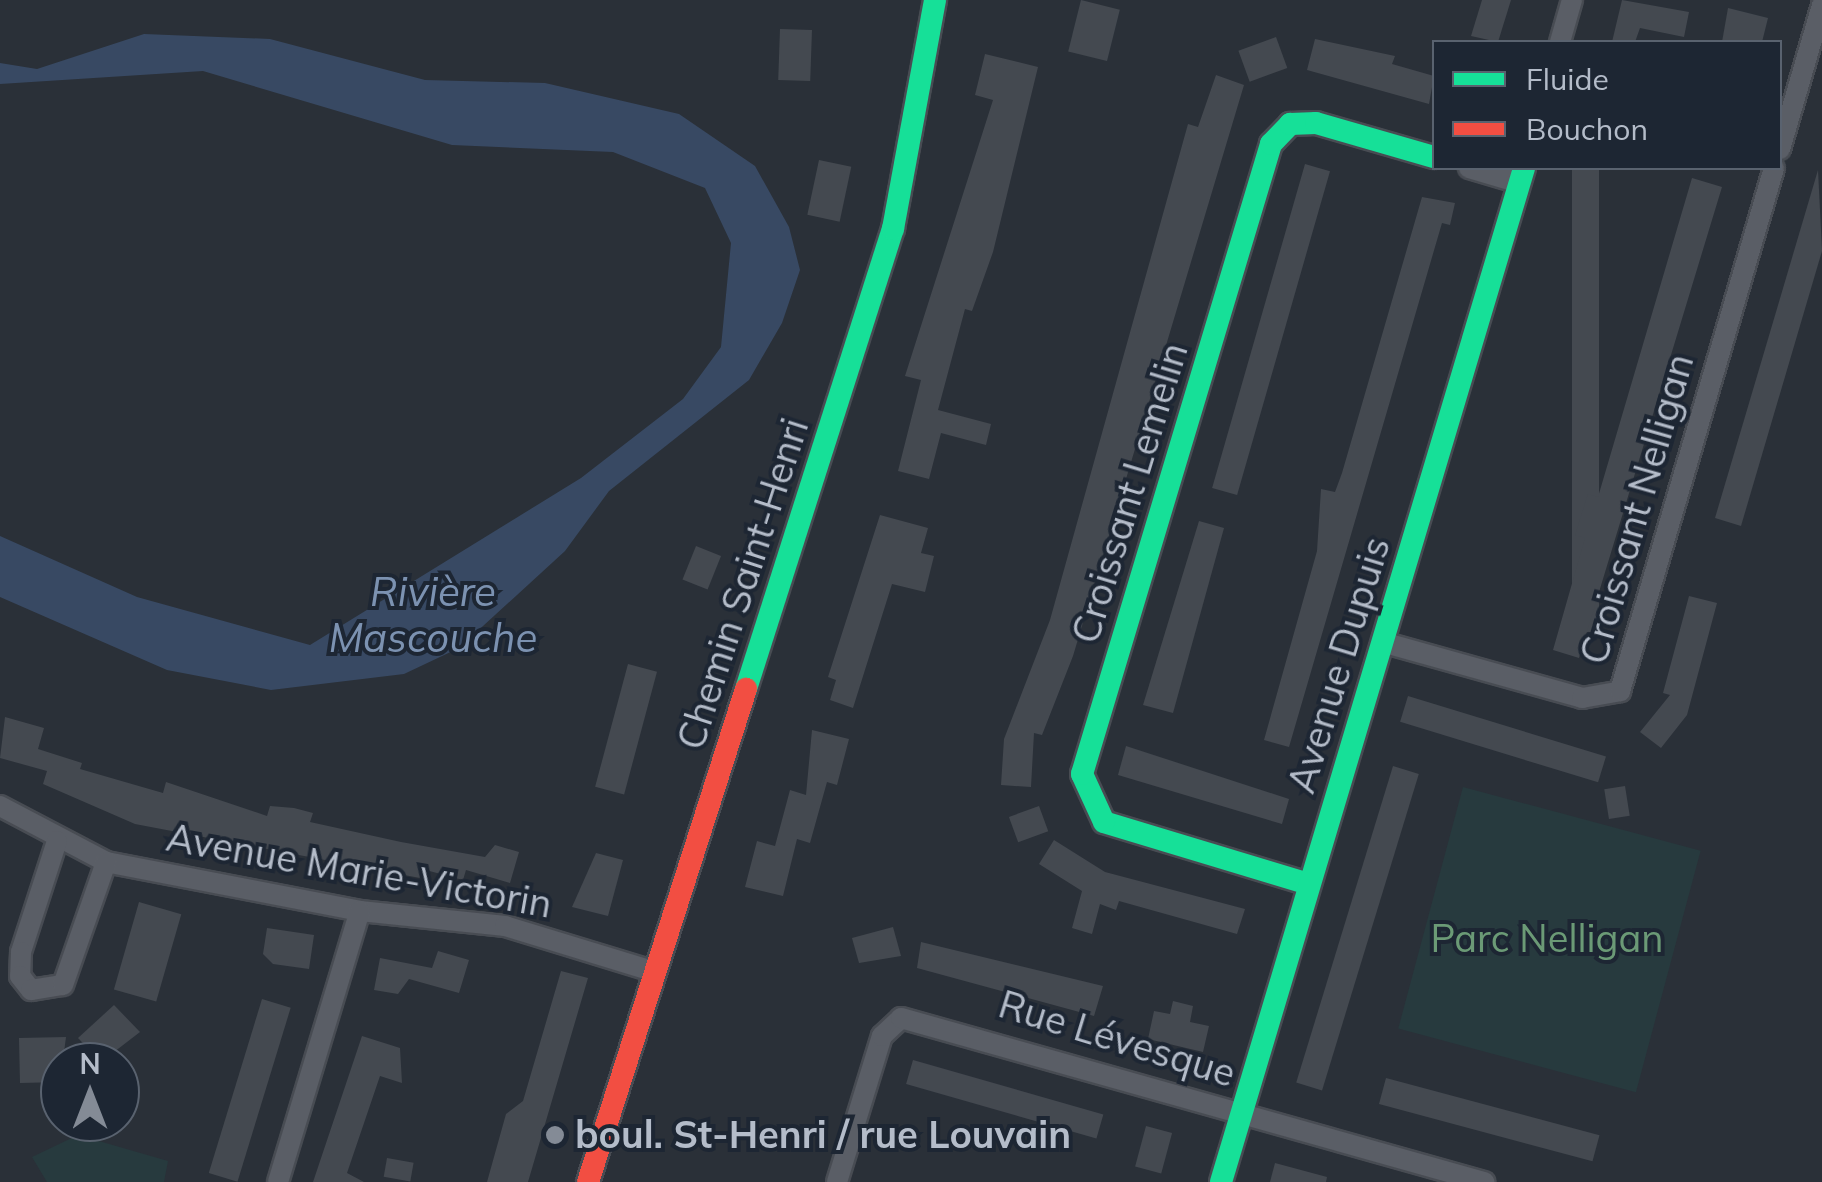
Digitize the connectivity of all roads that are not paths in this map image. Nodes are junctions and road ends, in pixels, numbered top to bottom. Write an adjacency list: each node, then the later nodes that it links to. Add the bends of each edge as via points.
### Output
1 (935, 0): 16 (street, Chemin Saint-Henri, via 894,229)
2 (1572, 0): 4 (street)
3 (1822, 4): 5 (street)
4 (1561, 40)
5 (1782, 142)
6 (1432, 157): 14 (street, Croissant Lemelin, via 1316,123 1290,124 1271,144 1082,774 1104,822)
7 (1482, 170): 9 (street)
8 (1773, 170): 10 (street, Croissant Nelligan, via 1620,690 1582,698)
9 (1522, 176): 10 (street, Avenue Dupuis)
10 (1382, 642): 14 (street, Avenue Dupuis)
11 (0, 806): 12 (street, Avenue Marie-Victorin)
12 (56, 841): 13 (street, Avenue Marie-Victorin); 13 (street, via 21,952 20,976 31,990 63,985)
13 (106, 862): 15 (street, Avenue Marie-Victorin)
14 (1310, 884): 17 (street, Avenue Dupuis)
15 (360, 910): 16 (street, Avenue Marie-Victorin, via 504,926); 19 (street)
16 (655, 972): 18 (street, Chemin Saint-Henri)
17 (1241, 1112): 20 (street, Rue Lévesque, via 901,1018 882,1036); 21 (street, Avenue Dupuis); 22 (street, Rue Lévesque)
18 (595, 1180)
19 (278, 1182)
20 (838, 1182)
21 (1221, 1182)
22 (1484, 1182)

